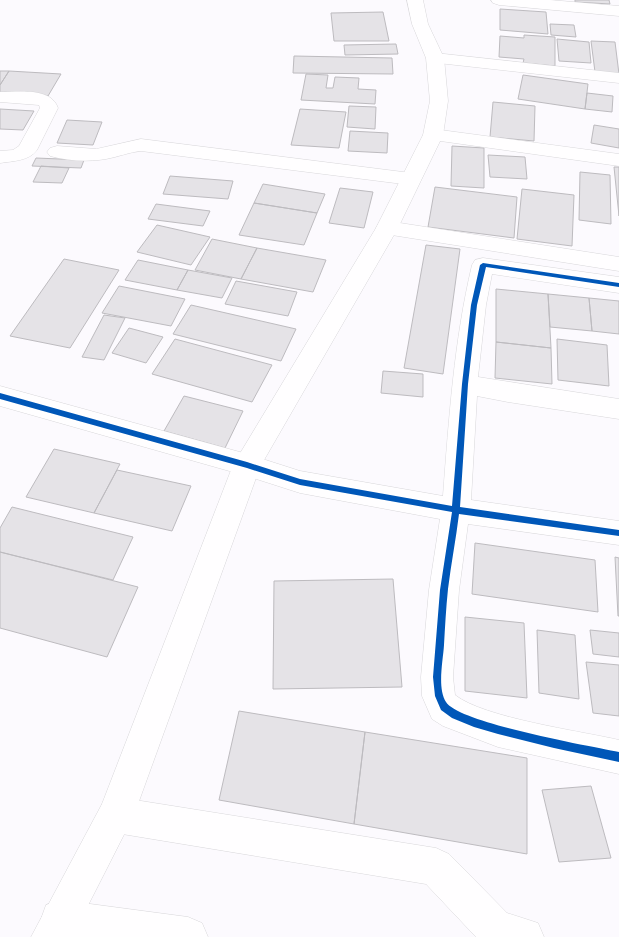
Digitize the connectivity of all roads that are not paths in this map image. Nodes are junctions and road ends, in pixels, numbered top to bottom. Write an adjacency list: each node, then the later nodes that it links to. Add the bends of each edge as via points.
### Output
1 (416, 0): 4 (street, via 420,24)
2 (499, 0): 3 (street)
3 (619, 11)
4 (435, 58): 5 (street); 7 (street, via 439,101)
5 (619, 78)
6 (0, 97): 9 (street, via 42,99 49,108 27,150 18,155)
7 (432, 135): 10 (street); 11 (street)
8 (57, 152): 11 (street, via 101,154 141,145)
9 (0, 157)
10 (619, 160)
11 (411, 179): 12 (street)
12 (386, 228): 13 (street); 18 (street)
13 (619, 264)
14 (619, 285): 15 (street, via 483,265 474,305)
15 (465, 384): 17 (street); 19 (street)
16 (0, 396): 18 (street)
17 (619, 408)
18 (247, 465): 19 (street, via 300,482); 22 (street)
19 (456, 510): 20 (street); 21 (street, via 436,677 444,706 459,717)
20 (619, 533)
21 (619, 757)
22 (116, 814): 23 (street); 24 (street, via 436,867)
23 (55, 928): 25 (street)
24 (502, 935)
25 (188, 937)

